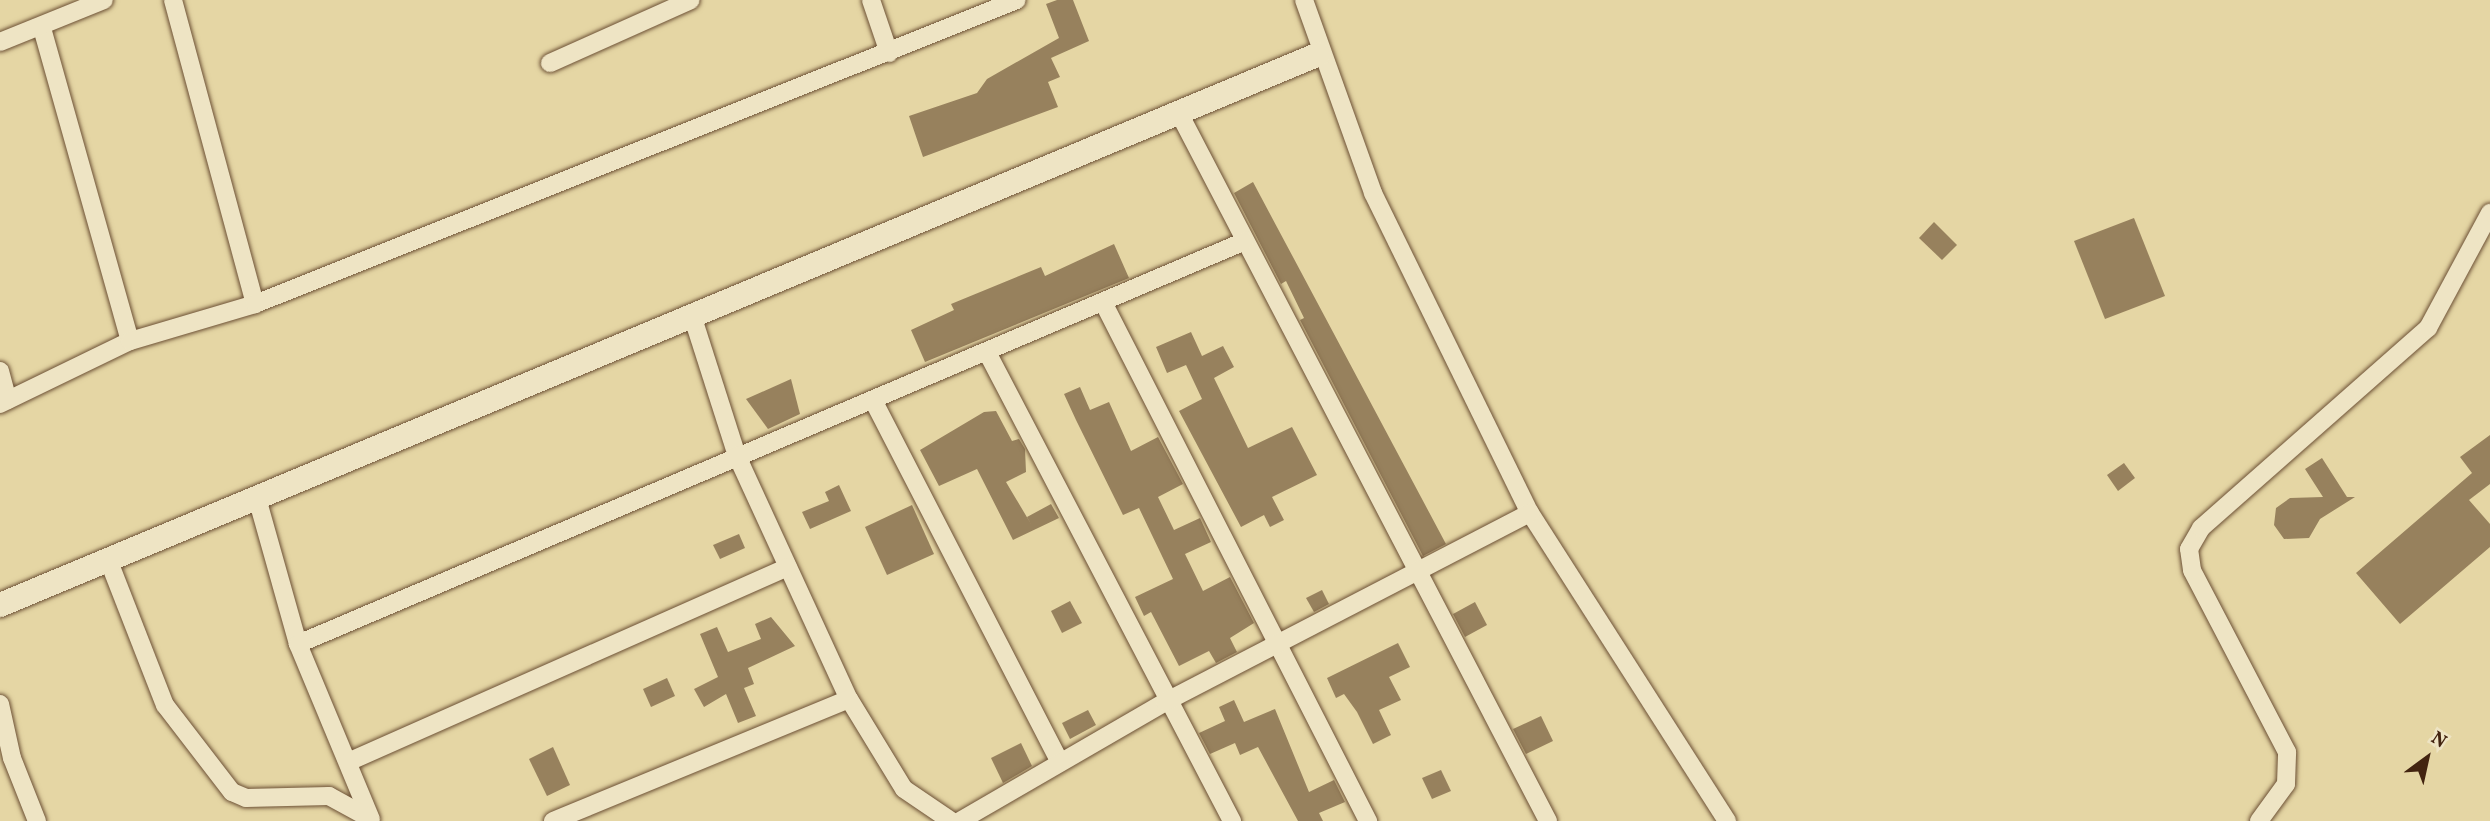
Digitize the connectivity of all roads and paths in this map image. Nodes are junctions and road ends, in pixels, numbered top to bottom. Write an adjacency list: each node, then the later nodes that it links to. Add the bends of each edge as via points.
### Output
1 (104, 0): 7 (street)
2 (173, 0): 15 (street)
3 (691, 0): 11 (street)
4 (871, 0): 9 (street)
5 (1304, 0): 10 (street)
6 (1012, 1): 9 (street)
7 (41, 28): 8 (street); 18 (street)
8 (0, 42)
9 (889, 53): 15 (street)
10 (1319, 54): 12 (street); 25 (street, via 1390,230)
11 (551, 63)
12 (1179, 113): 14 (street); 17 (street)
13 (2490, 213): 47 (street, via 2428,328 2201,528 2189,549 2192,570 2287,752 2286,784)
14 (1245, 241): 16 (street); 28 (street)
15 (255, 304): 18 (street)
16 (1104, 304): 19 (street); 31 (street)
17 (692, 316): 23 (street); 24 (street)
18 (130, 341): 21 (street)
19 (988, 354): 22 (street); 33 (street)
20 (0, 371): 21 (street)
21 (4, 402)
22 (873, 402): 23 (street); 36 (street)
23 (737, 456): 27 (street); 30 (street)
24 (257, 498): 26 (street); 30 (street)
25 (1530, 513): 28 (street); 46 (street)
26 (108, 559): 29 (street); 38 (street, via 165,705 232,792 246,798 330,796)
27 (788, 567): 32 (street); 37 (street)
28 (1420, 575): 31 (street); 45 (street)
29 (0, 605)
30 (298, 644): 37 (street)
31 (1280, 647): 33 (street); 44 (street)
32 (849, 698): 40 (street); 41 (street, via 905,789)
33 (1165, 702): 36 (street); 43 (street)
34 (0, 704): 35 (street)
35 (6, 760): 39 (street)
36 (1059, 761): 42 (street)
37 (348, 762): 38 (street)
38 (371, 819)
39 (37, 821)
40 (553, 821)
41 (951, 821)
42 (960, 821)
43 (1232, 821)
44 (1368, 821)
45 (1548, 821)
46 (1727, 821)
47 (2259, 821)

